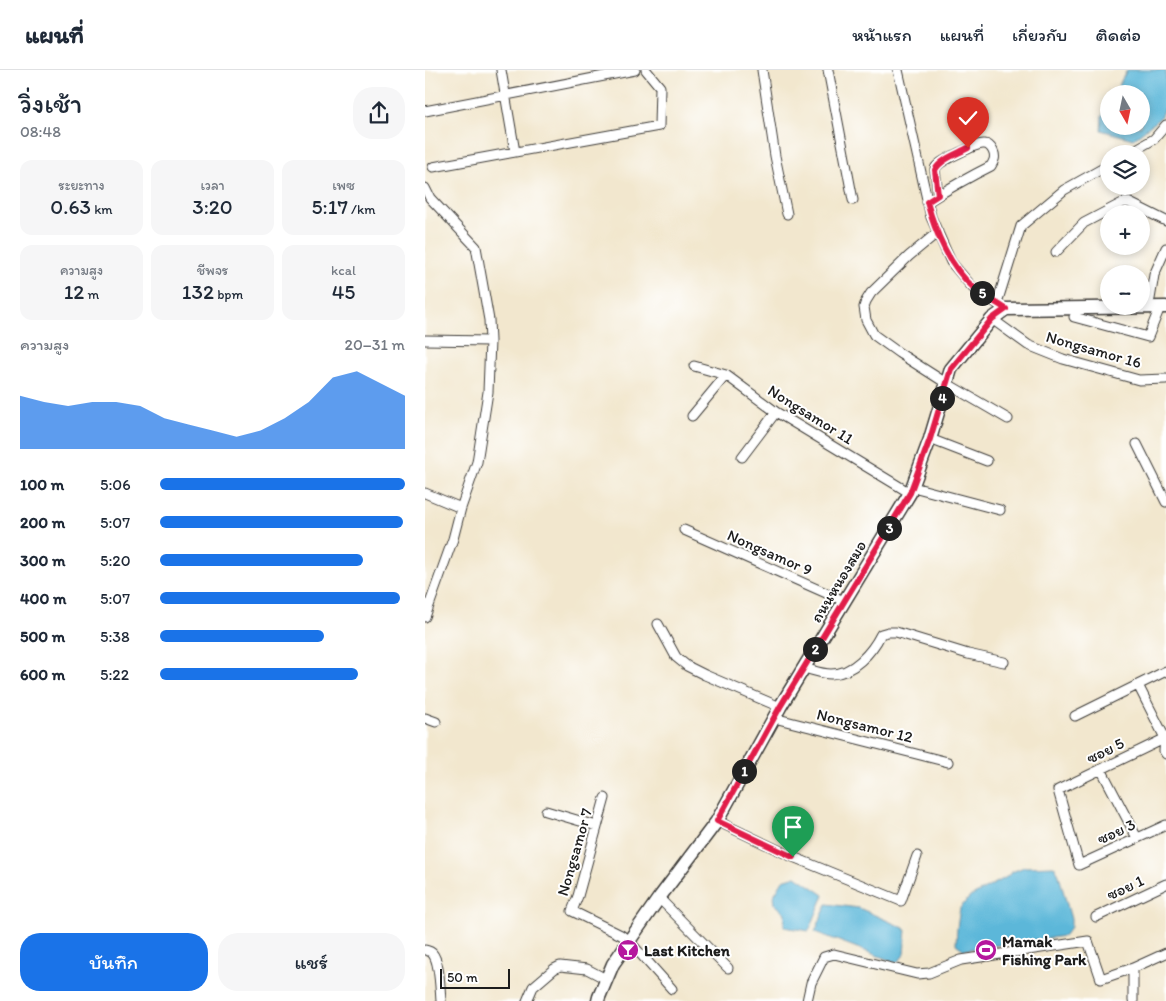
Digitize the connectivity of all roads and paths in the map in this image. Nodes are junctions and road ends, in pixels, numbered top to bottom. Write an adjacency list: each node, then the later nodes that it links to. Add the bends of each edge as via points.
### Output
1 (501, 70): 7 (street)
2 (635, 70): 7 (street)
3 (647, 70): 11 (street, via 660,87 659,126)
4 (762, 70): 18 (street)
5 (828, 70): 16 (street)
6 (898, 70): 17 (street)
7 (505, 96): 8 (street); 11 (street)
8 (425, 111)
9 (1166, 125): 10 (street)
10 (1144, 145)
11 (515, 152): 12 (street)
12 (433, 167)
13 (1100, 170): 24 (street, via 1064,190 1021,226)
14 (425, 188): 31 (street, via 430,198 476,247)
15 (938, 195): 15 (street, via 991,166 995,160 988,145 982,143 968,148 936,167); 17 (street)
16 (853, 200)
17 (927, 202): 20 (street)
18 (787, 214)
19 (1166, 222): 22 (street, via 1126,201 1084,223)
20 (938, 232): 24 (street, via 951,262 973,288); 35 (street, via 871,293 864,307 874,335)
21 (1166, 248): 23 (street)
22 (1056, 252)
23 (1150, 299)
24 (1001, 306): 25 (street); 29 (street, ถนนหนองสมอ)
25 (1100, 307)
26 (1150, 307): 27 (street)
27 (1163, 307): 28 (street, via 1148,337)
28 (1073, 316)
29 (992, 319): 34 (street, Nongsamor 16, via 1028,346 1063,360 1139,380); 35 (street, ถนนหนองสมอ, via 951,369)
30 (425, 340): 31 (street)
31 (490, 342): 46 (street, via 477,462)
32 (694, 366): 33 (street, Nongsamor 11)
33 (726, 375): 36 (street, Nongsamor 11); 37 (street)
34 (1166, 379)
35 (946, 383): 38 (street); 39 (street, ถนนหนองสมอ)
36 (776, 412): 41 (street); 43 (street, Nongsamor 11)
37 (692, 416)
38 (1008, 419)
39 (930, 439): 42 (street); 43 (street, ถนนหนองสมอ)
40 (1137, 444): 45 (street)
41 (742, 457)
42 (987, 461)
43 (911, 490): 47 (street, Nongsamor 11); 49 (street, ถนนหนองสมอ)
44 (425, 494): 46 (street)
45 (1166, 502)
46 (461, 508): 50 (street)
47 (1000, 510)
48 (684, 530): 49 (street, Nongsamor 9)
49 (844, 601): 53 (street, ถนนหนองสมอ)
50 (425, 617)
51 (658, 624): 56 (street, Nongsamor 12, via 676,657 687,666)
52 (1004, 662): 53 (street, via 889,632 881,634 867,656 839,673)
53 (803, 668): 56 (street, ถนนหนองสมอ)
54 (1166, 671): 55 (street)
55 (1138, 685): 57 (street); 60 (street)
56 (777, 712): 62 (street, Nongsamor 12); 66 (street, ถนนหนองสมอ)
57 (1075, 716)
58 (425, 718): 59 (street)
59 (436, 722)
60 (1165, 739): 61 (street); 63 (street, ซอย 5)
61 (1166, 754)
62 (949, 762)
63 (1101, 769): 69 (street); 71 (street, ซอย 5, via 1058,790)
64 (605, 798): 68 (street, Nongsamor 7)
65 (546, 811): 68 (street)
66 (717, 821): 70 (street, via 901,902); 73 (street, ถนนหนองสมอ)
67 (1166, 825): 69 (street, ซอย 3)
68 (597, 826): 75 (street, Nongsamor 7, via 572,911)
69 (1137, 838): 71 (street, ซอย 3)
70 (917, 856)
71 (1079, 866)
72 (1166, 884): 74 (street, ซอย 1)
73 (659, 898): 75 (street, ถนนหนองสมอ); 78 (street)
74 (1096, 917)
75 (629, 941): 80 (street, ถนนหนองสมอ); 81 (street)
76 (425, 950): 82 (street, via 435,958)
77 (1166, 953): 79 (street)
78 (728, 968)
79 (1133, 968): 85 (street, via 1101,979 1088,941 961,960 929,973 917,974 834,954 824,957 811,983); 86 (street)
80 (606, 979): 83 (street, via 587,969 560,966 533,987); 84 (street, ถนนหนองสมอ)
81 (672, 988)
82 (441, 1001)
83 (527, 1001)
84 (599, 1001)
85 (807, 1001)
86 (1133, 1001)

